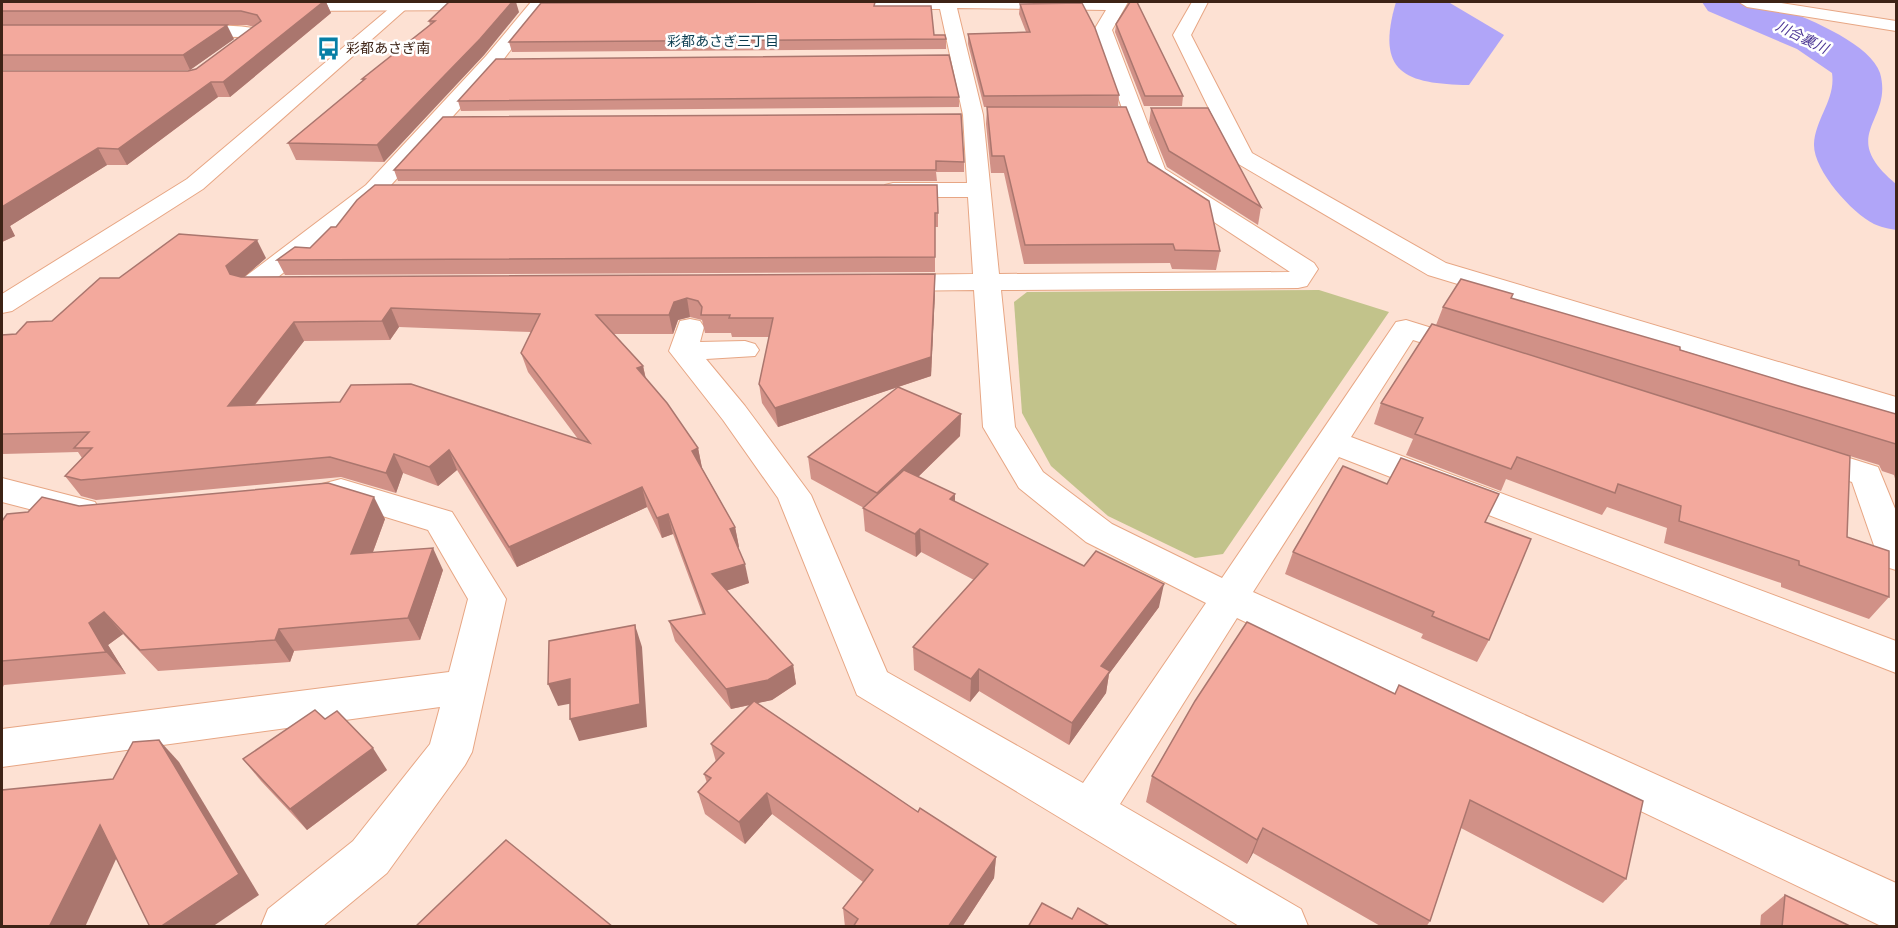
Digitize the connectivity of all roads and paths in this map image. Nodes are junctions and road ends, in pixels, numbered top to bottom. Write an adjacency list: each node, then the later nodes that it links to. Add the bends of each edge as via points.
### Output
1 (947, 2): 6 (street); 7 (street); 12 (street)
2 (1200, 2): 26 (street, via 1182,35 1210,114 1243,157 1437,269)
3 (1747, 2): 9 (street)
4 (404, 4): 5 (street); 8 (street); 23 (street, via 195,184)
5 (530, 4): 16 (street, via 505,60 453,119)
6 (818, 4)
7 (1119, 4): 21 (street, via 1103,30 1155,173 1305,269 1298,280)
8 (263, 6)
9 (1896, 26)
10 (165, 32): 13 (street, via 256,35)
11 (936, 56): 12 (street)
12 (959, 56): 15 (street)
13 (212, 66)
14 (949, 115): 15 (street)
15 (984, 115): 19 (street)
16 (374, 190): 17 (street); 22 (street, via 251,285)
17 (410, 190)
18 (872, 190): 19 (street)
19 (978, 190): 21 (street)
20 (872, 283): 21 (street)
21 (985, 283): 33 (street, via 999,427 1031,480 1099,533)
22 (311, 285)
23 (2, 305)
24 (745, 350): 37 (street, via 686,339 794,495 871,683)
25 (1496, 357): 27 (street, via 1406,328)
26 (1896, 407)
27 (1332, 442): 33 (street); 34 (street)
28 (1776, 446): 32 (street, via 1866,475)
29 (2, 490): 31 (street, via 96,514)
30 (294, 496): 35 (street, via 341,492 440,521 487,599)
31 (120, 512)
32 (1896, 557)
33 (1230, 598): 37 (street); 38 (street)
34 (1896, 657)
35 (466, 687): 36 (street); 39 (street, via 450,752 370,857)
36 (2, 748)
37 (1090, 811): 40 (street)
38 (1896, 908)
39 (285, 927)
40 (1284, 927)

